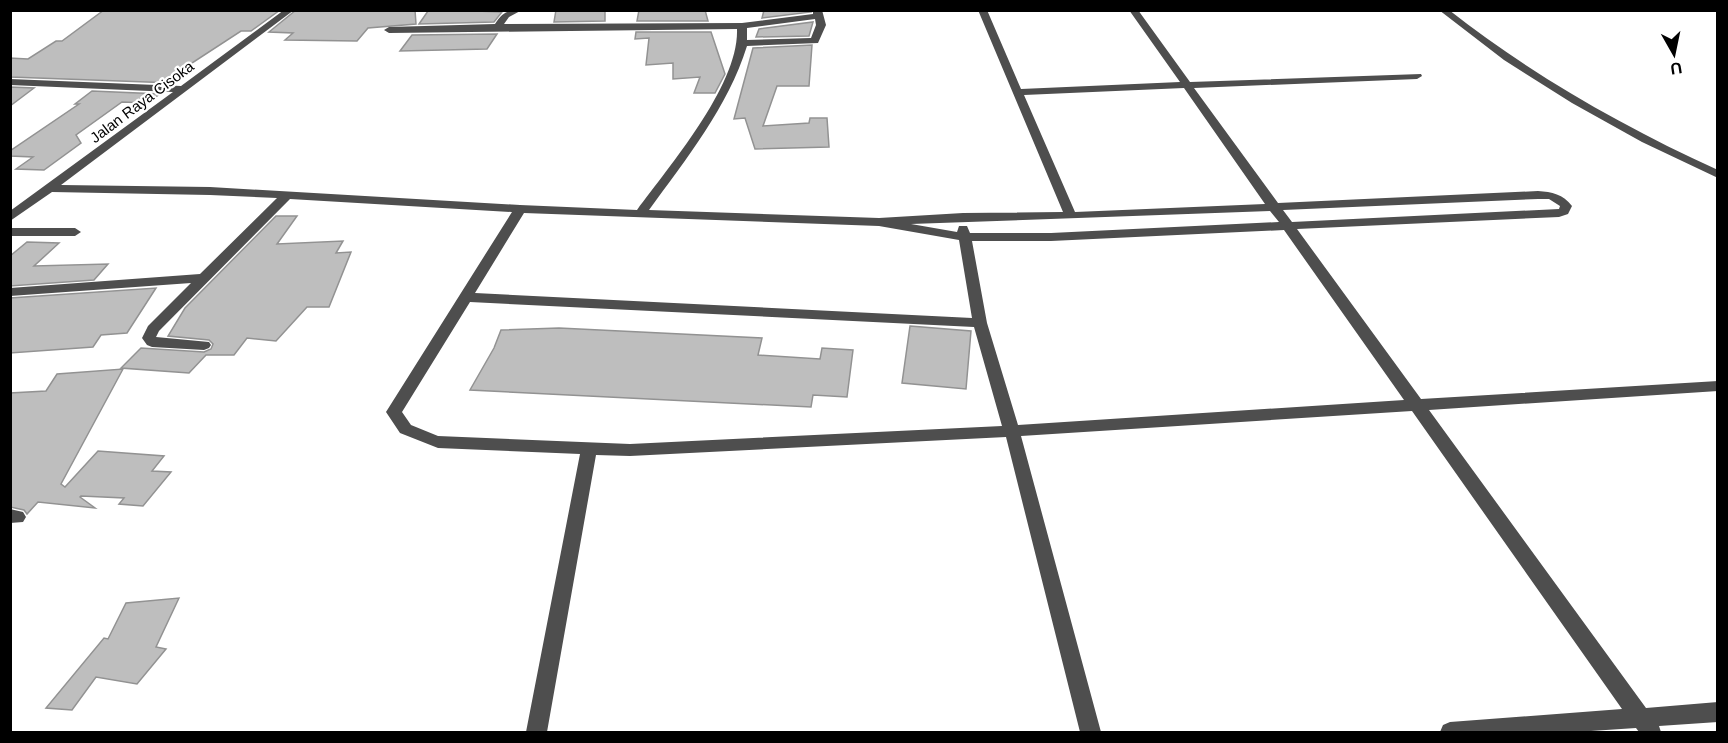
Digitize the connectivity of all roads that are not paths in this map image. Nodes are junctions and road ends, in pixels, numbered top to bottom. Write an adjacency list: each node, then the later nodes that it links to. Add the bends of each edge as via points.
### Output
1 (290, 10): 14 (street, Jalan Raya Cisoka)
2 (518, 10): 8 (street, via 506,15)
3 (982, 10): 15 (street)
4 (1133, 10): 13 (street)
5 (1443, 10): 16 (street, via 1468,31 1568,96 1647,142)
6 (818, 13): 7 (street); 10 (street, via 821,25 815,41)
7 (742, 26): 8 (street); 10 (street)
8 (498, 27): 9 (street)
9 (389, 30)
10 (744, 43): 21 (street, via 737,66 718,101)
11 (1417, 76): 13 (street)
12 (10, 82): 14 (street)
13 (1186, 86): 15 (street); 19 (street)
14 (184, 89): 17 (street, Jalan Raya Cisoka)
15 (1017, 92): 22 (street)
16 (1718, 175)
17 (50, 188): 18 (street); 23 (street, Jalan Raya Cisoka)
18 (287, 195): 20 (street); 30 (street)
19 (1275, 207): 22 (street); 26 (street); 26 (street, via 1538,195 1553,196 1566,206 1559,213)
20 (520, 210): 21 (street); 32 (street)
21 (640, 214): 25 (street)
22 (1071, 216): 24 (street)
23 (10, 217)
24 (963, 217): 25 (street); 29 (street)
25 (879, 222): 29 (street)
26 (1289, 226): 29 (street); 36 (street)
27 (10, 232): 28 (street)
28 (75, 232)
29 (963, 237): 33 (street)
30 (205, 278): 31 (street); 34 (street, via 153,329 149,338 152,342)
31 (10, 292)
32 (464, 297): 33 (street); 38 (street, via 394,412 397,423 410,433 438,442)
33 (980, 323): 37 (street)
34 (204, 345)
35 (1718, 386): 36 (street)
36 (1418, 405): 37 (street); 40 (street)
37 (1012, 431): 38 (street, via 630,450); 42 (street)
38 (589, 448): 41 (street)
39 (1718, 712): 40 (street)
40 (1646, 725): 43 (street)
41 (536, 732)
42 (1091, 732)
43 (1450, 732)

